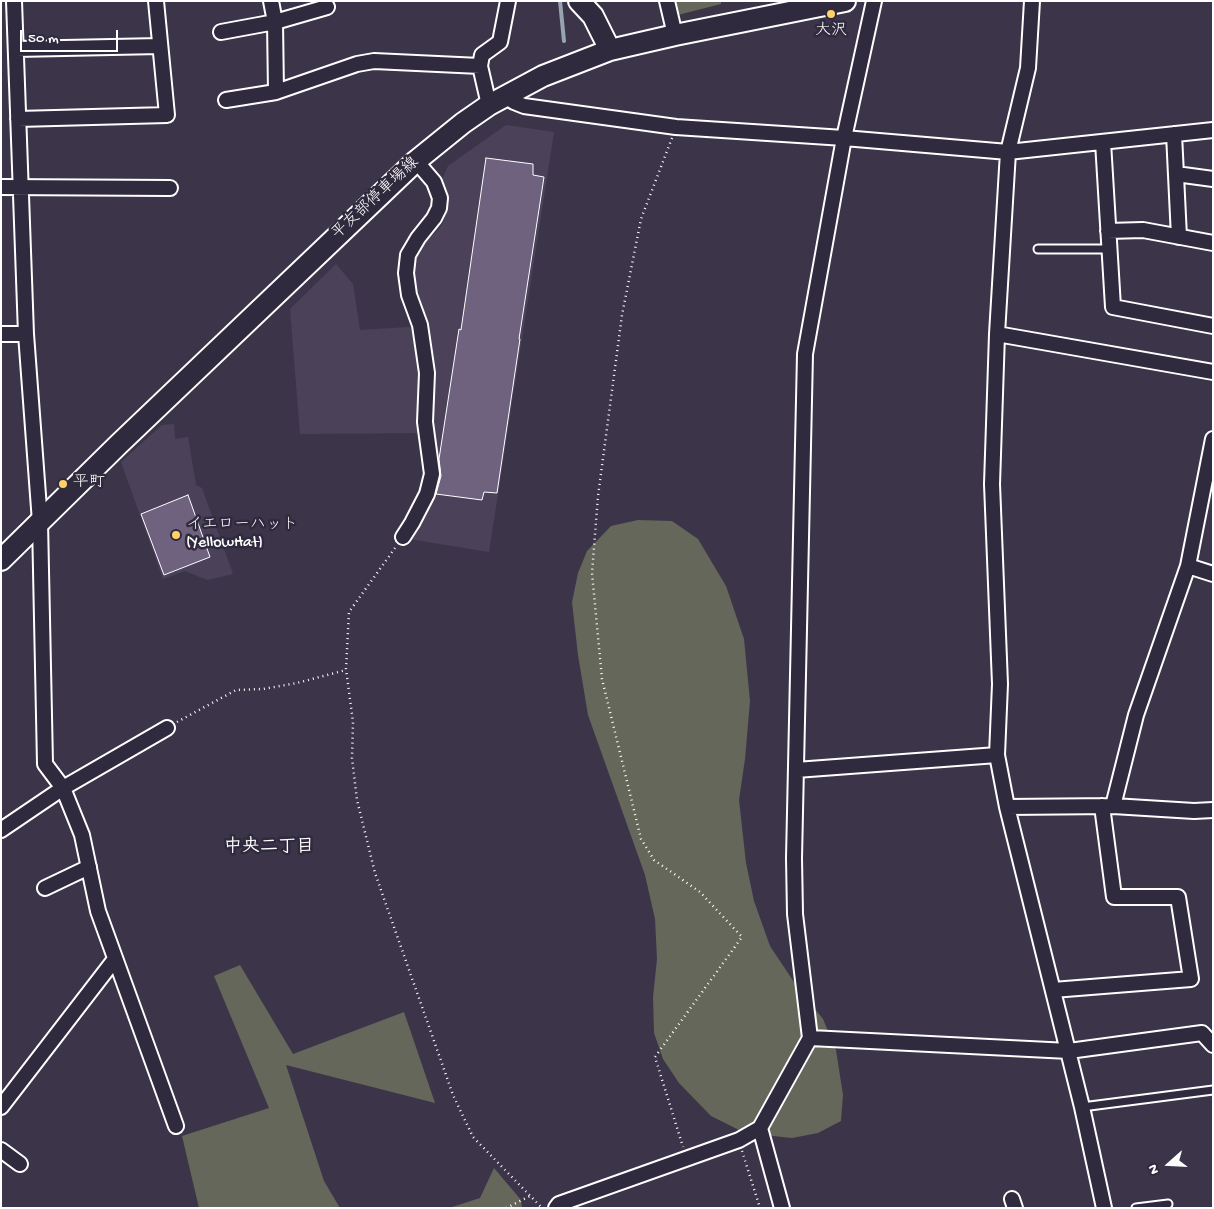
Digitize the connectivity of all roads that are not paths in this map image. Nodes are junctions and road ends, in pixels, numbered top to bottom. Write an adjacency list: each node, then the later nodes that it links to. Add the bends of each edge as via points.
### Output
1 (156, 1): 14 (street)
2 (271, 1): 11 (street)
3 (508, 1): 17 (street, via 500,42 482,55)
4 (579, 1): 16 (main road, via 593,16)
5 (667, 1): 13 (street)
6 (845, 1): 13 (main road, 平友部停車場線)
7 (874, 1): 24 (street)
8 (1032, 1): 26 (street, via 1028,68)
9 (328, 7): 11 (street)
10 (10, 10): 15 (street)
11 (274, 22): 12 (street); 18 (street)
12 (221, 32)
13 (675, 35): 16 (main road, 平友部停車場線)
14 (160, 46): 15 (street); 21 (street, via 166,115)
15 (16, 49): 21 (street)
16 (610, 50): 20 (main road, 平友部停車場線, via 562,68)
17 (480, 66): 18 (street, via 374,61); 20 (street)
18 (276, 92): 19 (street)
19 (226, 100)
20 (497, 100): 24 (street, via 676,127); 27 (main road, 平友部停車場線)
21 (18, 118): 31 (street)
22 (1213, 130): 23 (street)
23 (1174, 134): 25 (street); 28 (street)
24 (844, 138): 26 (street); 52 (street, via 805,354)
25 (1103, 142): 26 (street); 33 (street)
26 (1008, 152): 41 (street)
27 (416, 161): 45 (main road, 平友部停車場線); 46 (street, via 434,182 440,198 434,218 408,255 406,274 409,295 420,325 427,373 425,422 432,474 427,494)
28 (1176, 174): 29 (street); 34 (street)
29 (1213, 180)
30 (1, 187): 31 (street)
31 (21, 187): 32 (street); 40 (street)
32 (170, 188)
33 (1108, 231): 34 (street, via 1143,230); 37 (street)
34 (1179, 237): 35 (street)
35 (1213, 243)
36 (1038, 249): 37 (lane)
37 (1109, 249): 38 (street, via 1113,307)
38 (1213, 326)
39 (1, 334): 40 (street)
40 (26, 334): 45 (street)
41 (997, 334): 42 (street); 51 (street, via 992,484 1000,684)
42 (1213, 372)
43 (1213, 439): 44 (street)
44 (1207, 508): 48 (street)
45 (40, 522): 47 (main road, 平友部停車場線); 53 (street, via 45,764)
46 (403, 537)
47 (1, 560)
48 (1188, 566): 49 (street); 54 (street)
49 (1213, 574)
50 (167, 728): 53 (street)
51 (997, 755): 52 (street); 55 (street)
52 (796, 770): 62 (street, via 795,914)
53 (63, 788): 57 (street); 58 (street, via 82,835)
54 (1108, 806): 55 (street); 56 (street); 61 (street, via 1114,897 1178,897 1191,979)
55 (1007, 807): 61 (street)
56 (1213, 810)
57 (1, 830)
58 (88, 867): 59 (street); 60 (street, via 98,911)
59 (45, 888)
60 (115, 959): 66 (street); 68 (street)
61 (1052, 990): 64 (street)
62 (810, 1038): 64 (street); 69 (street)
63 (1213, 1045): 64 (street, via 1202,1033)
64 (1068, 1051): 67 (street)
65 (1213, 1090): 67 (lane)
66 (1, 1107)
67 (1082, 1107): 75 (street)
68 (176, 1126)
69 (760, 1128): 73 (street, via 739,1140 559,1204); 74 (street)
70 (1, 1150): 71 (street)
71 (20, 1164)
72 (1168, 1204): 76 (lane)
73 (556, 1208)
74 (782, 1208)
75 (1104, 1208)
76 (1136, 1208)

